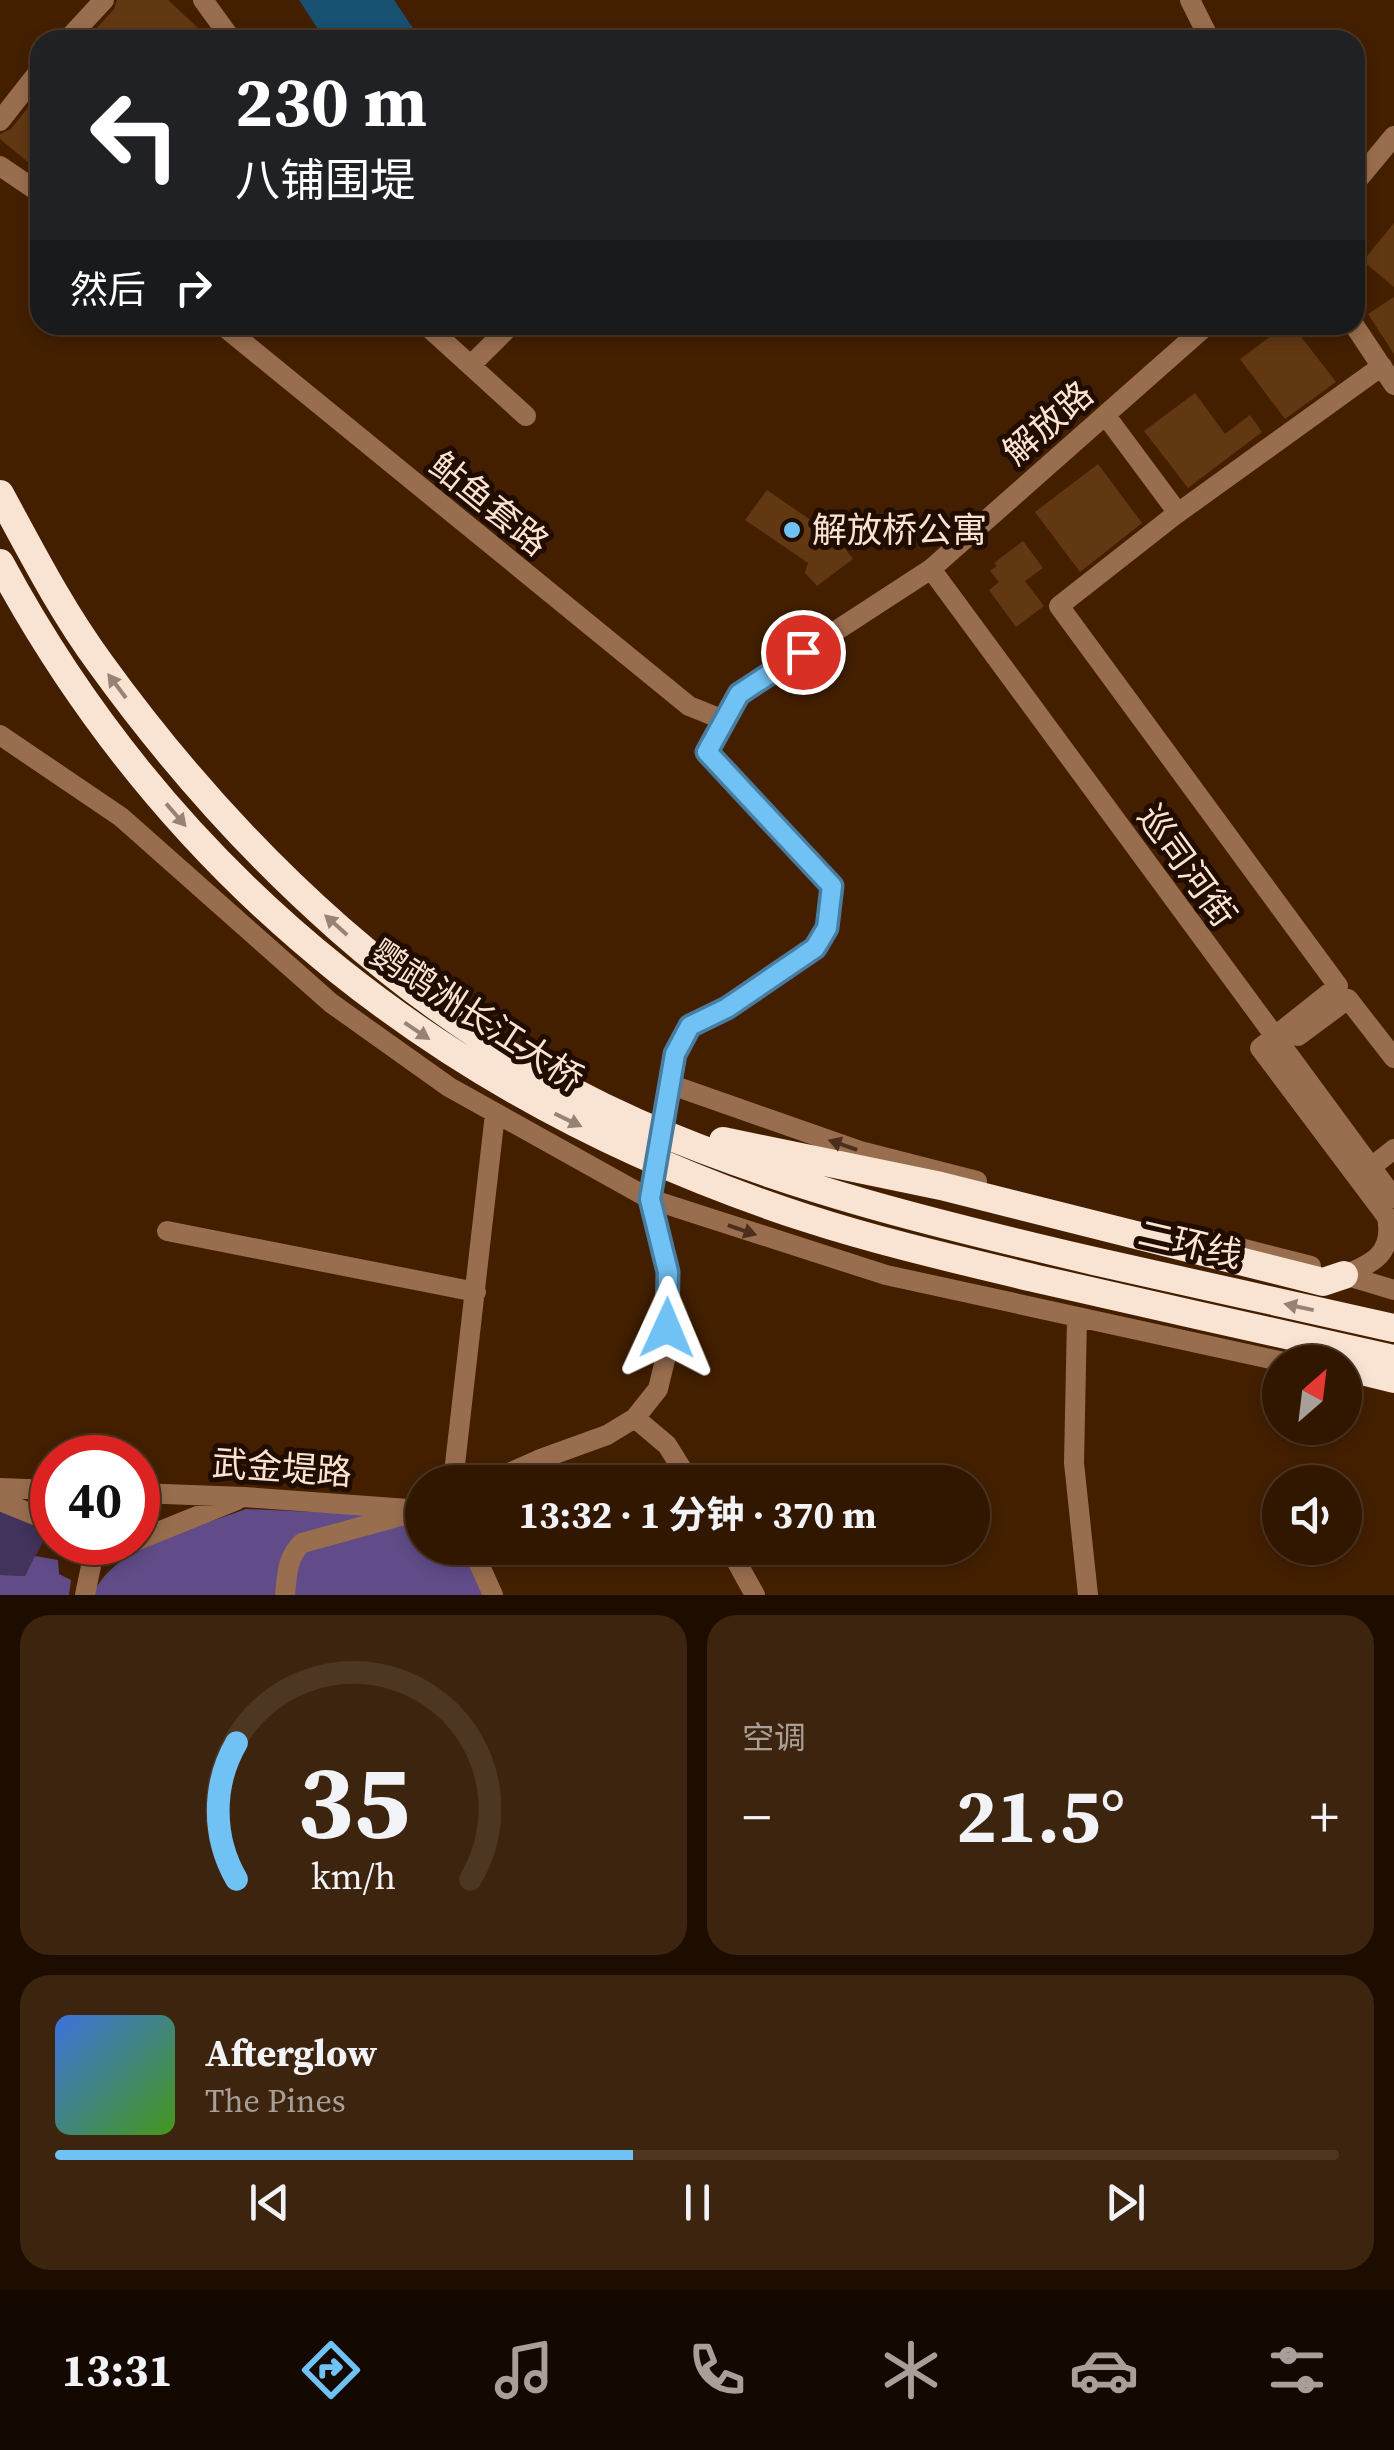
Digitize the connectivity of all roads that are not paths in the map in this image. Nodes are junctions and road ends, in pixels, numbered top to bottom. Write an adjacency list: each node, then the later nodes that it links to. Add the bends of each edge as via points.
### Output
1 (104, 0): 4 (street)
2 (203, 0): 5 (street)
3 (1190, 0): 6 (street)
4 (77, 30)
5 (225, 30)
6 (1205, 30)
7 (30, 82): 8 (street)
8 (0, 120)
9 (1394, 136): 11 (street)
10 (0, 166): 12 (street)
11 (1365, 171)
12 (30, 186)
13 (234, 335): 27 (street, 鲇鱼套路, via 689,706)
14 (438, 335): 18 (street)
15 (501, 335): 18 (street)
16 (1196, 335): 22 (street, 解放路)
17 (1361, 335): 19 (street)
18 (472, 364): 21 (street)
19 (1382, 366): 20 (street); 24 (street)
20 (1394, 385)
21 (526, 416)
22 (1106, 416): 24 (street); 26 (street, 解放路)
23 (0, 494): 33 (highway, 鹦鹉洲长江大桥, one-way to 23, via 568,1088 426,997 286,881 199,789 97,660)
24 (1178, 513): 29 (street, via 1059,606 1338,986)
25 (0, 563): 35 (highway, 鹦鹉洲长江大桥, one-way to 35, via 68,678 130,762 264,908 409,1026 483,1074)
26 (930, 569): 27 (street, 解放路, via 739,694); 29 (street, 巡司河街)
27 (724, 720): 31 (street, via 707,752 832,886 827,928 815,948 690,1026)
28 (0, 735): 32 (street, via 121,818 330,1004)
29 (1279, 1035): 30 (street, via 1298,1036 1348,999); 36 (street, 巡司河街); 41 (street, via 1260,1048 1386,1218 1383,1252)
30 (1394, 1058)
31 (669, 1084): 38 (street); 41 (street, one-way to 31, via 860,1151)
32 (495, 1114): 38 (street); 43 (street)
33 (639, 1123): 40 (highway, 鹦鹉洲长江大桥, via 807,1187); 41 (highway, via 941,1186 1323,1282)
34 (1394, 1149): 36 (street)
35 (654, 1160): 44 (highway, 鹦鹉洲长江大桥, via 805,1218); 45 (highway, via 768,1222)
36 (1370, 1168): 37 (street, 巡司河街)
37 (1394, 1198)
38 (650, 1199): 45 (street, one-way to 45, via 886,1276); 53 (street, via 668,1272 666,1356 658,1389)
39 (167, 1231): 43 (street)
40 (969, 1232): 46 (highway, 二环线, one-way to 40)
41 (1344, 1275): 42 (street)
42 (1394, 1290)
43 (476, 1292): 54 (street)
44 (1140, 1303): 49 (highway, 二环线)
45 (1083, 1312): 47 (highway); 48 (street); 73 (street, via 1074,1464)
46 (1394, 1328)
47 (1262, 1349)
48 (1262, 1357)
49 (1394, 1359)
50 (1362, 1373): 52 (highway)
51 (1362, 1378): 52 (street)
52 (1394, 1383)
53 (636, 1418): 55 (street, via 607,1436); 56 (street)
54 (454, 1465)
55 (527, 1465)
56 (680, 1465)
57 (0, 1488): 58 (street)
58 (30, 1489)
59 (160, 1494): 60 (street, 武金堤路)
60 (244, 1497): 62 (street, 武金堤路); 65 (street)
61 (0, 1501): 63 (street)
62 (405, 1509)
63 (30, 1513)
64 (405, 1515): 70 (street, via 302,1543 288,1564)
65 (160, 1531)
66 (91, 1565): 69 (street)
67 (480, 1565): 71 (street)
68 (738, 1565): 72 (street)
69 (85, 1595)
70 (285, 1595)
71 (493, 1595)
72 (755, 1595)
73 (1088, 1595)

